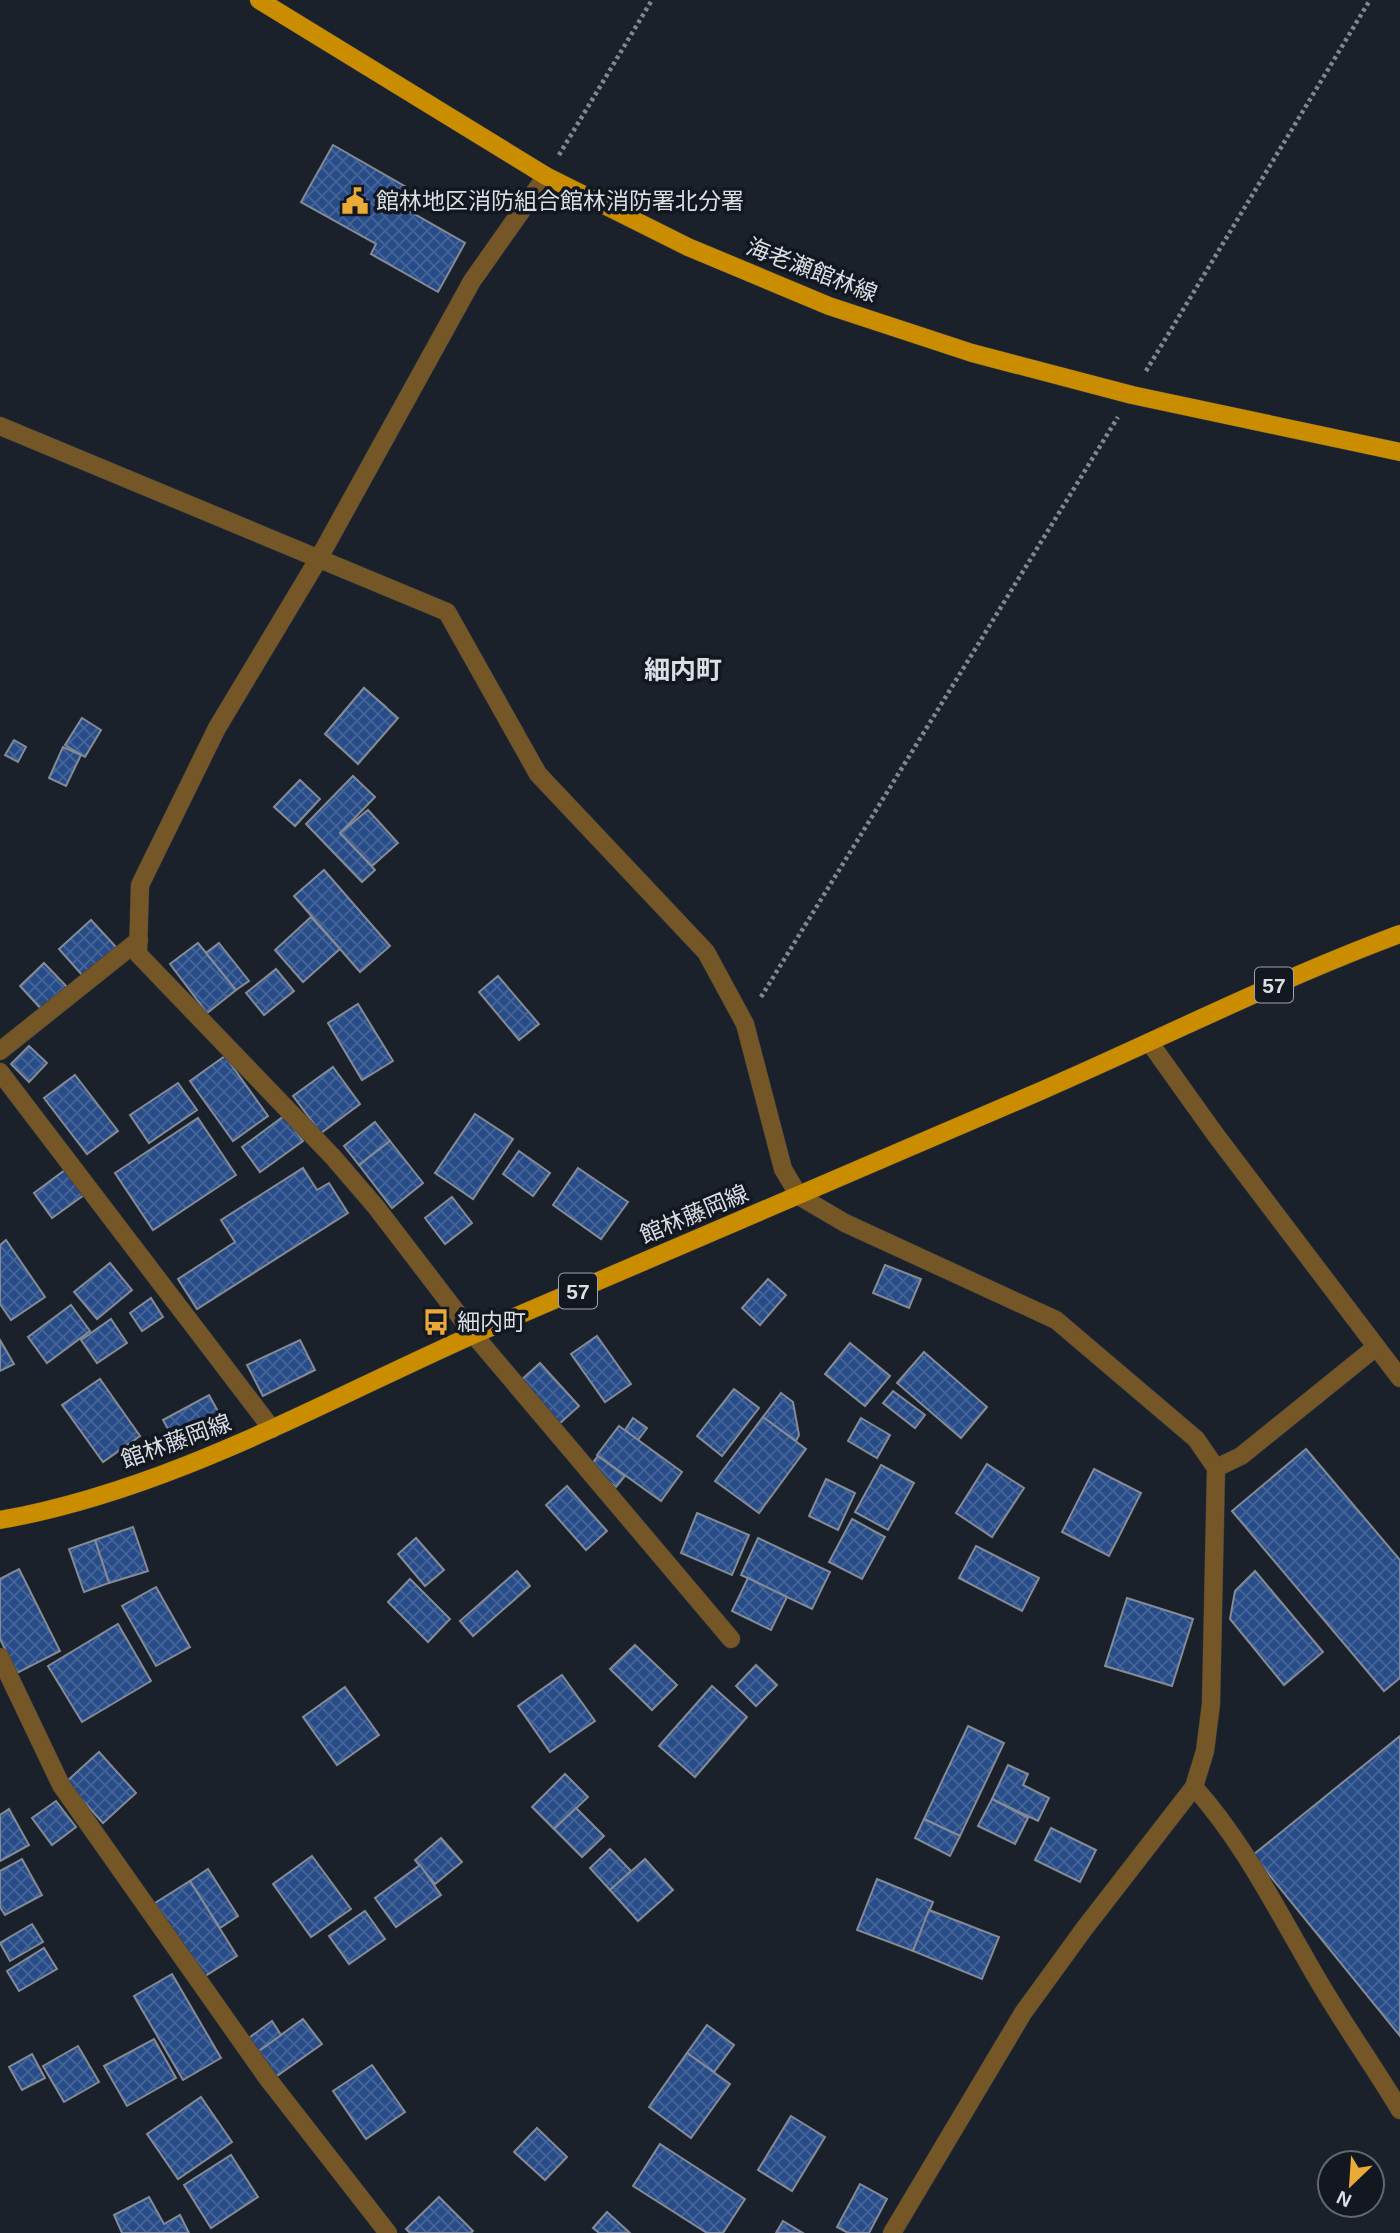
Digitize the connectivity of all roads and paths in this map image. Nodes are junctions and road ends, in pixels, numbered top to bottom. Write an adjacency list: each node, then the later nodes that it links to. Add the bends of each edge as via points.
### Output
1 (259, 0): 4 (main road, 海老瀬館林線)
2 (652, 0): 4 (path)
3 (1370, 0): 5 (path)
4 (546, 176): 5 (main road, 海老瀬館林線, via 688,247 829,306 972,353); 8 (street, via 472,281)
5 (1132, 395): 7 (main road, 海老瀬館林線); 11 (path)
6 (0, 426): 8 (street)
7 (1400, 452)
8 (319, 558): 10 (street, via 217,728 141,885); 11 (street, via 447,612 538,774 706,952)
9 (1400, 934): 12 (main road, 館林藤岡線 / 57, via 1324,962)
10 (139, 940): 13 (street); 16 (street, via 138,954 333,1157)
11 (745, 1024): 15 (street, via 783,1169)
12 (1150, 1043): 15 (main road, 館林藤岡線 / 57); 17 (street)
13 (0, 1051)
14 (0, 1072): 19 (street)
15 (799, 1196): 16 (main road, 館林藤岡線 / 57); 20 (street, via 845,1223 1056,1320 1196,1439)
16 (474, 1335): 19 (main road, 館林藤岡線 / 57); 22 (street)
17 (1376, 1347): 18 (street); 20 (street, via 1241,1456)
18 (1400, 1378)
19 (272, 1429): 21 (main road, 館林藤岡線 / 57, via 126,1486)
20 (1216, 1468): 24 (street, via 1211,1704 1205,1751)
21 (0, 1520)
22 (731, 1639)
23 (0, 1657): 26 (street, via 61,1785 268,2079)
24 (1194, 1787): 25 (street, via 1210,1804 1283,1918); 27 (street, via 1023,2013)
25 (1400, 2110)
26 (388, 2233)
27 (892, 2233)

